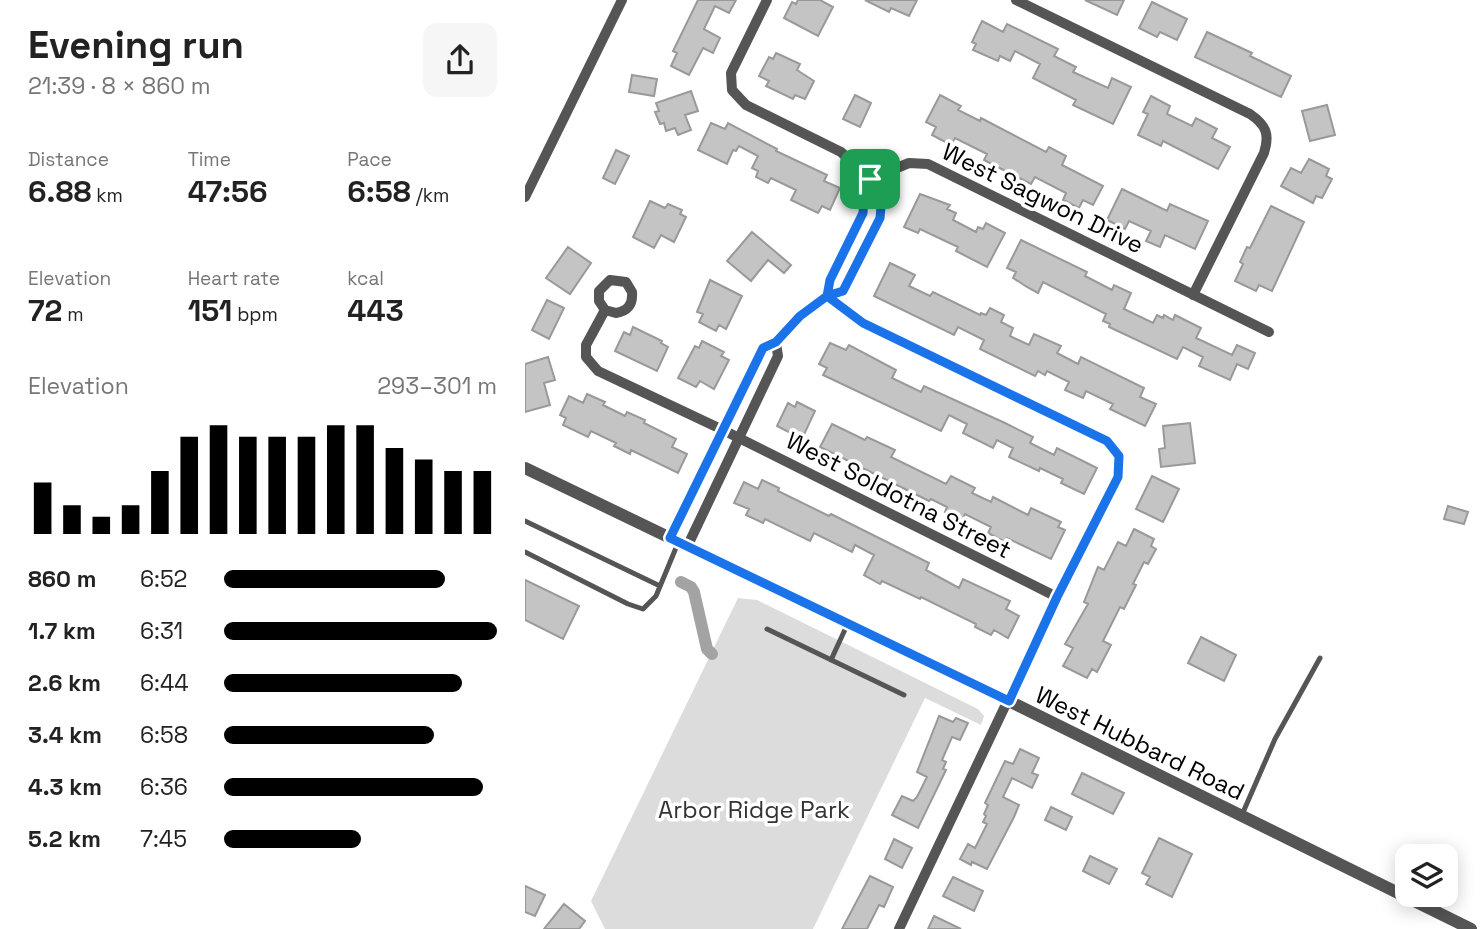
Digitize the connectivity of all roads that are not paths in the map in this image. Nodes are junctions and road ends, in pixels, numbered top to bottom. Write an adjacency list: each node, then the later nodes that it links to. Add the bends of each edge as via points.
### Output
1 (622, 0): 7 (street)
2 (767, 0): 6 (street, via 731,73 732,90 746,105 841,152)
3 (1016, 0): 5 (street)
4 (1047, 0): 5 (street)
5 (1041, 12): 8 (street, via 1250,114 1267,131 1264,153)
6 (870, 179): 8 (street, West Sagwon Drive, via 909,163 928,164); 9 (street, via 863,213 830,280); 9 (street, via 882,196 880,218 843,291)
7 (525, 197)
8 (1193, 295): 11 (street, West Sagwon Drive)
9 (827, 296): 12 (street); 20 (street, via 863,323 1107,441 1119,456 1118,477)
10 (605, 310): 13 (street, West Soldotna Street, via 586,345 586,357 598,370)
11 (1269, 332)
12 (776, 342): 13 (street, via 763,348); 14 (street, via 778,356)
13 (723, 430): 14 (street, West Soldotna Street); 17 (street)
14 (739, 438): 17 (street); 20 (street, West Soldotna Street)
15 (525, 468): 17 (street, West Hubbard Road)
16 (525, 521): 19 (lane)
17 (678, 543): 19 (lane); 21 (street, West Hubbard Road)
18 (525, 552): 19 (lane, via 643,609)
19 (660, 586)
20 (1057, 597): 26 (street)
21 (848, 623): 24 (lane); 26 (street, West Hubbard Road)
22 (767, 629): 24 (lane)
23 (1320, 658): 27 (lane, via 1275,738)
24 (831, 660): 25 (lane)
25 (904, 695)
26 (1009, 701): 27 (street, West Hubbard Road); 28 (street)
27 (1241, 817): 29 (street, West Hubbard Road)
28 (899, 929)
29 (1471, 929)

